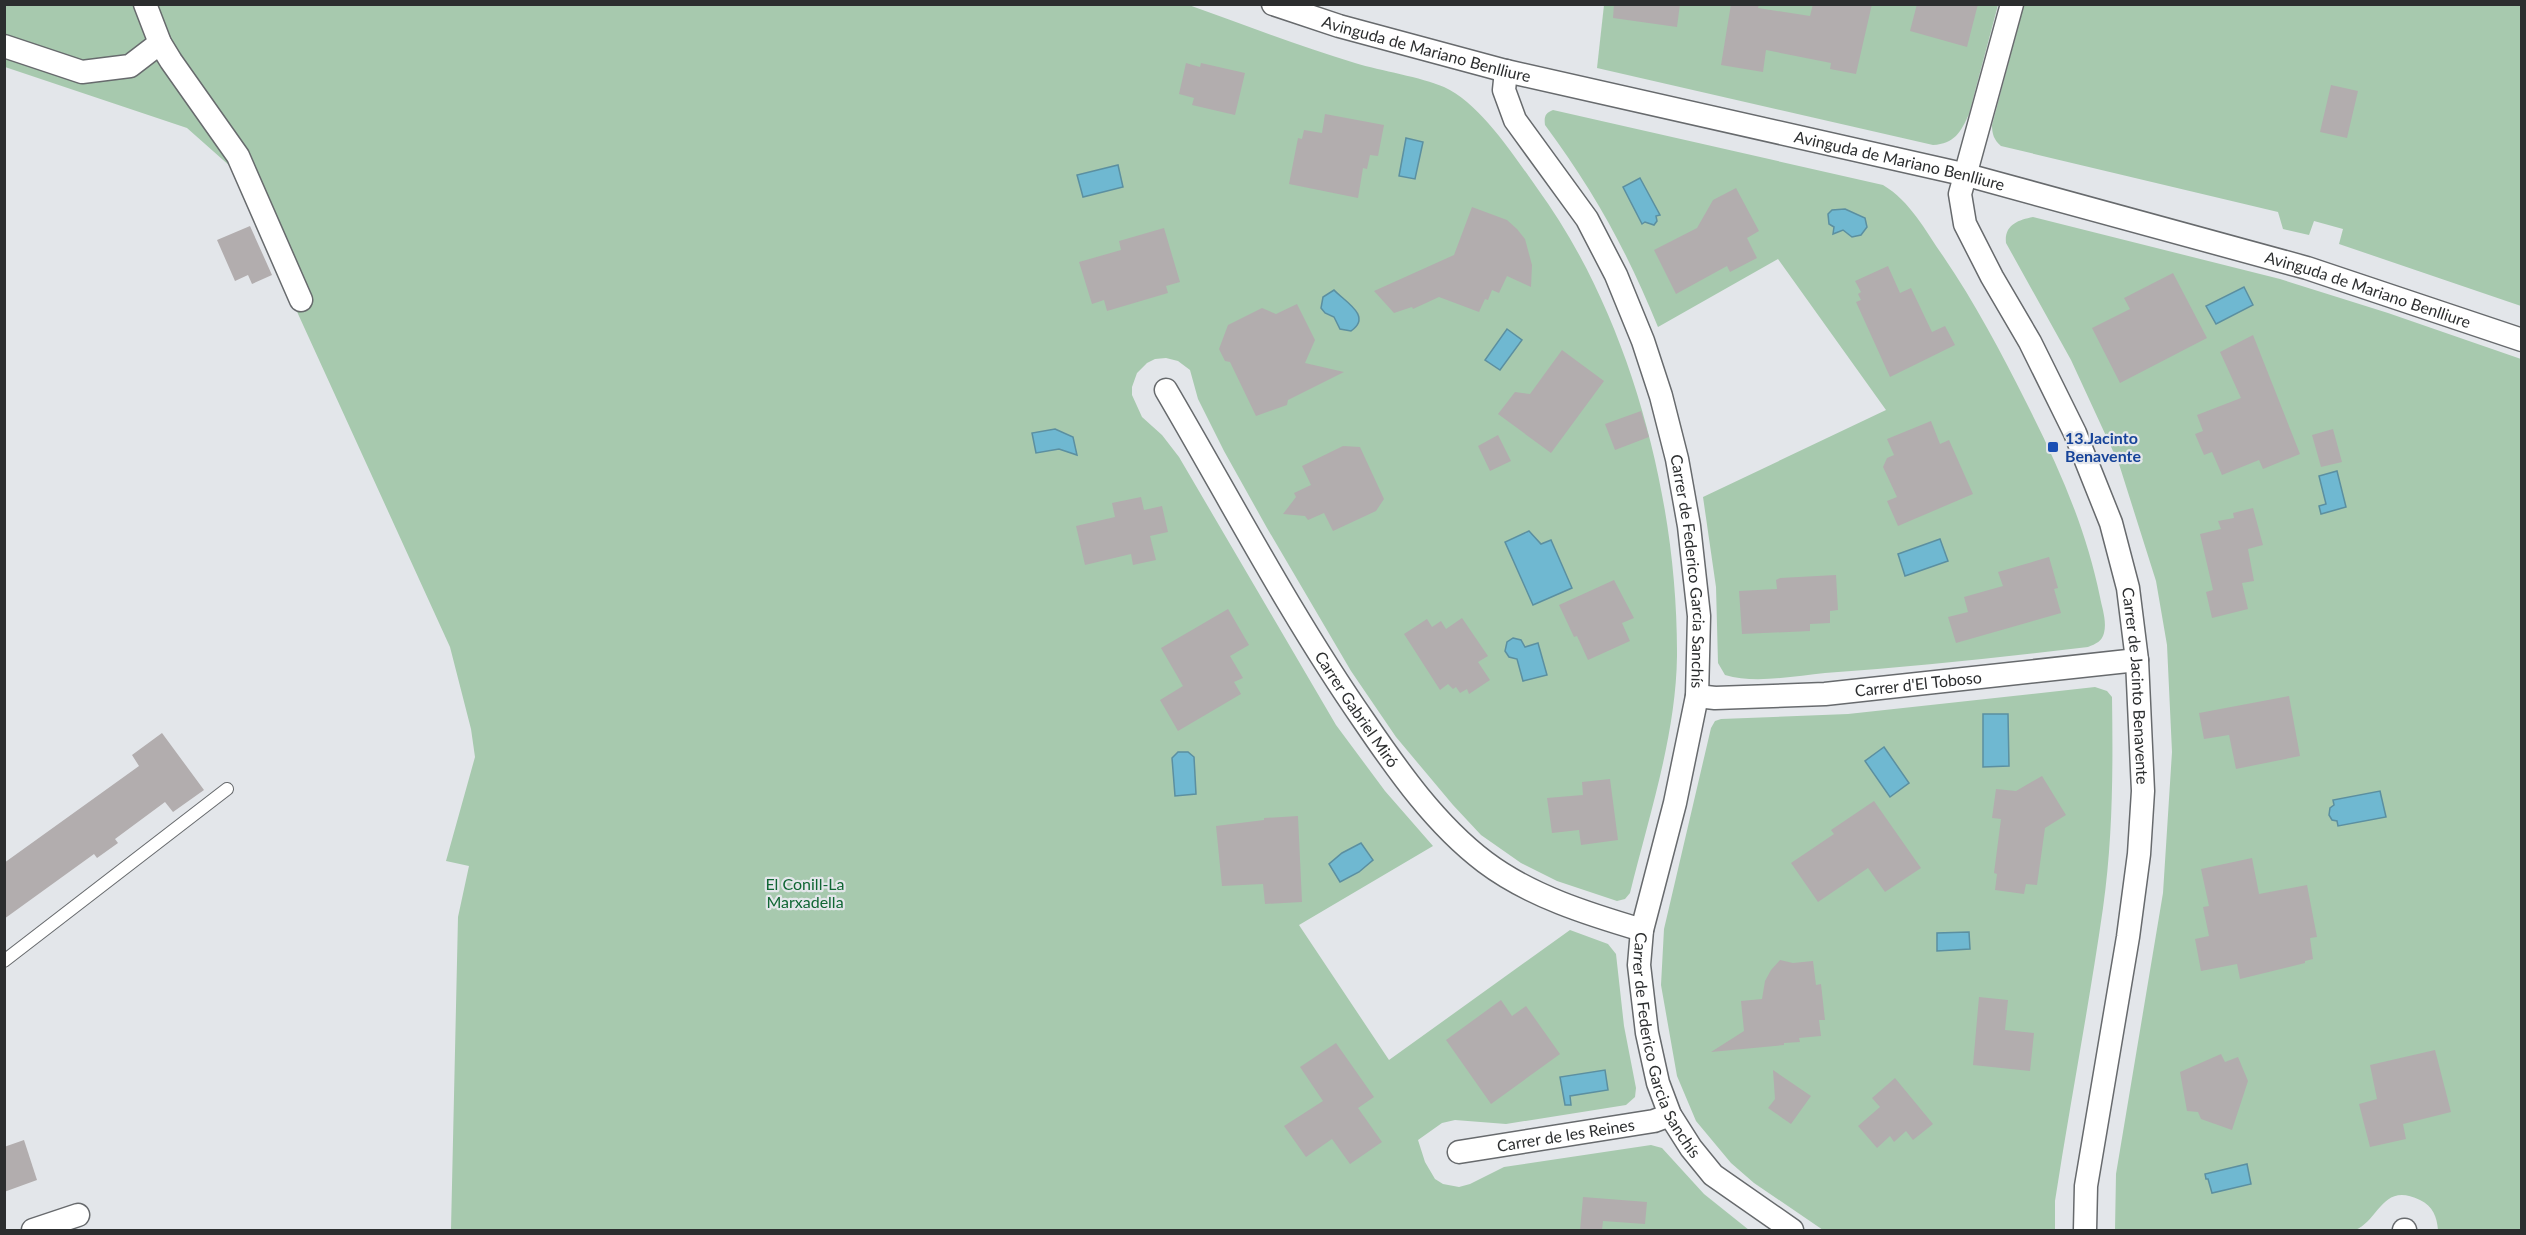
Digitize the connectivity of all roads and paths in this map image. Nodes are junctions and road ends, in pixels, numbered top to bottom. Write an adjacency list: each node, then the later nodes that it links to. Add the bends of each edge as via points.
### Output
1 (145, 4): 4 (street)
2 (1274, 4): 6 (street, Avinguda de Mariano Benlliure, via 1339,26)
3 (2012, 4): 7 (street, Carrer de Jacinto Benavente)
4 (160, 43): 5 (street, via 130,66 82,72); 8 (street, via 238,156)
5 (4, 46)
6 (1506, 71): 7 (street, Avinguda de Mariano Benlliure); 12 (street, Carrer de Federico Garcia Sanchís, via 1504,90 1515,120 1587,219 1616,275 1660,396 1689,526 1699,616)
7 (1967, 175): 9 (street, Avinguda de Mariano Benlliure, via 2307,268); 11 (street, Carrer de Jacinto Benavente, via 1960,194 1965,224 2030,342 2111,523 2128,588)
8 (301, 300)
9 (2522, 340)
10 (1166, 390): 14 (street, Carrer Gabriel Miró, via 1327,668 1387,755 1440,820 1484,861 1525,888)
11 (2138, 660): 12 (street, Carrer d'El Toboso, via 1825,694); 21 (street, Carrer de Jacinto Benavente, via 2143,790 2139,854 2085,1186)
12 (1697, 696): 14 (street, Carrer de Federico Garcia Sanchís, via 1675,803)
13 (227, 789): 15 (lane)
14 (1642, 930): 16 (street, Carrer de Federico Garcia Sanchís, via 1639,965 1647,1033)
15 (4, 961)
16 (1670, 1115): 17 (street, Carrer de les Reines, via 1654,1121); 20 (street, Carrer de Federico Garcia Sanchís, via 1713,1175)
17 (1459, 1152)
18 (78, 1215): 19 (street)
19 (33, 1230)
20 (1792, 1230)
21 (2085, 1230)

